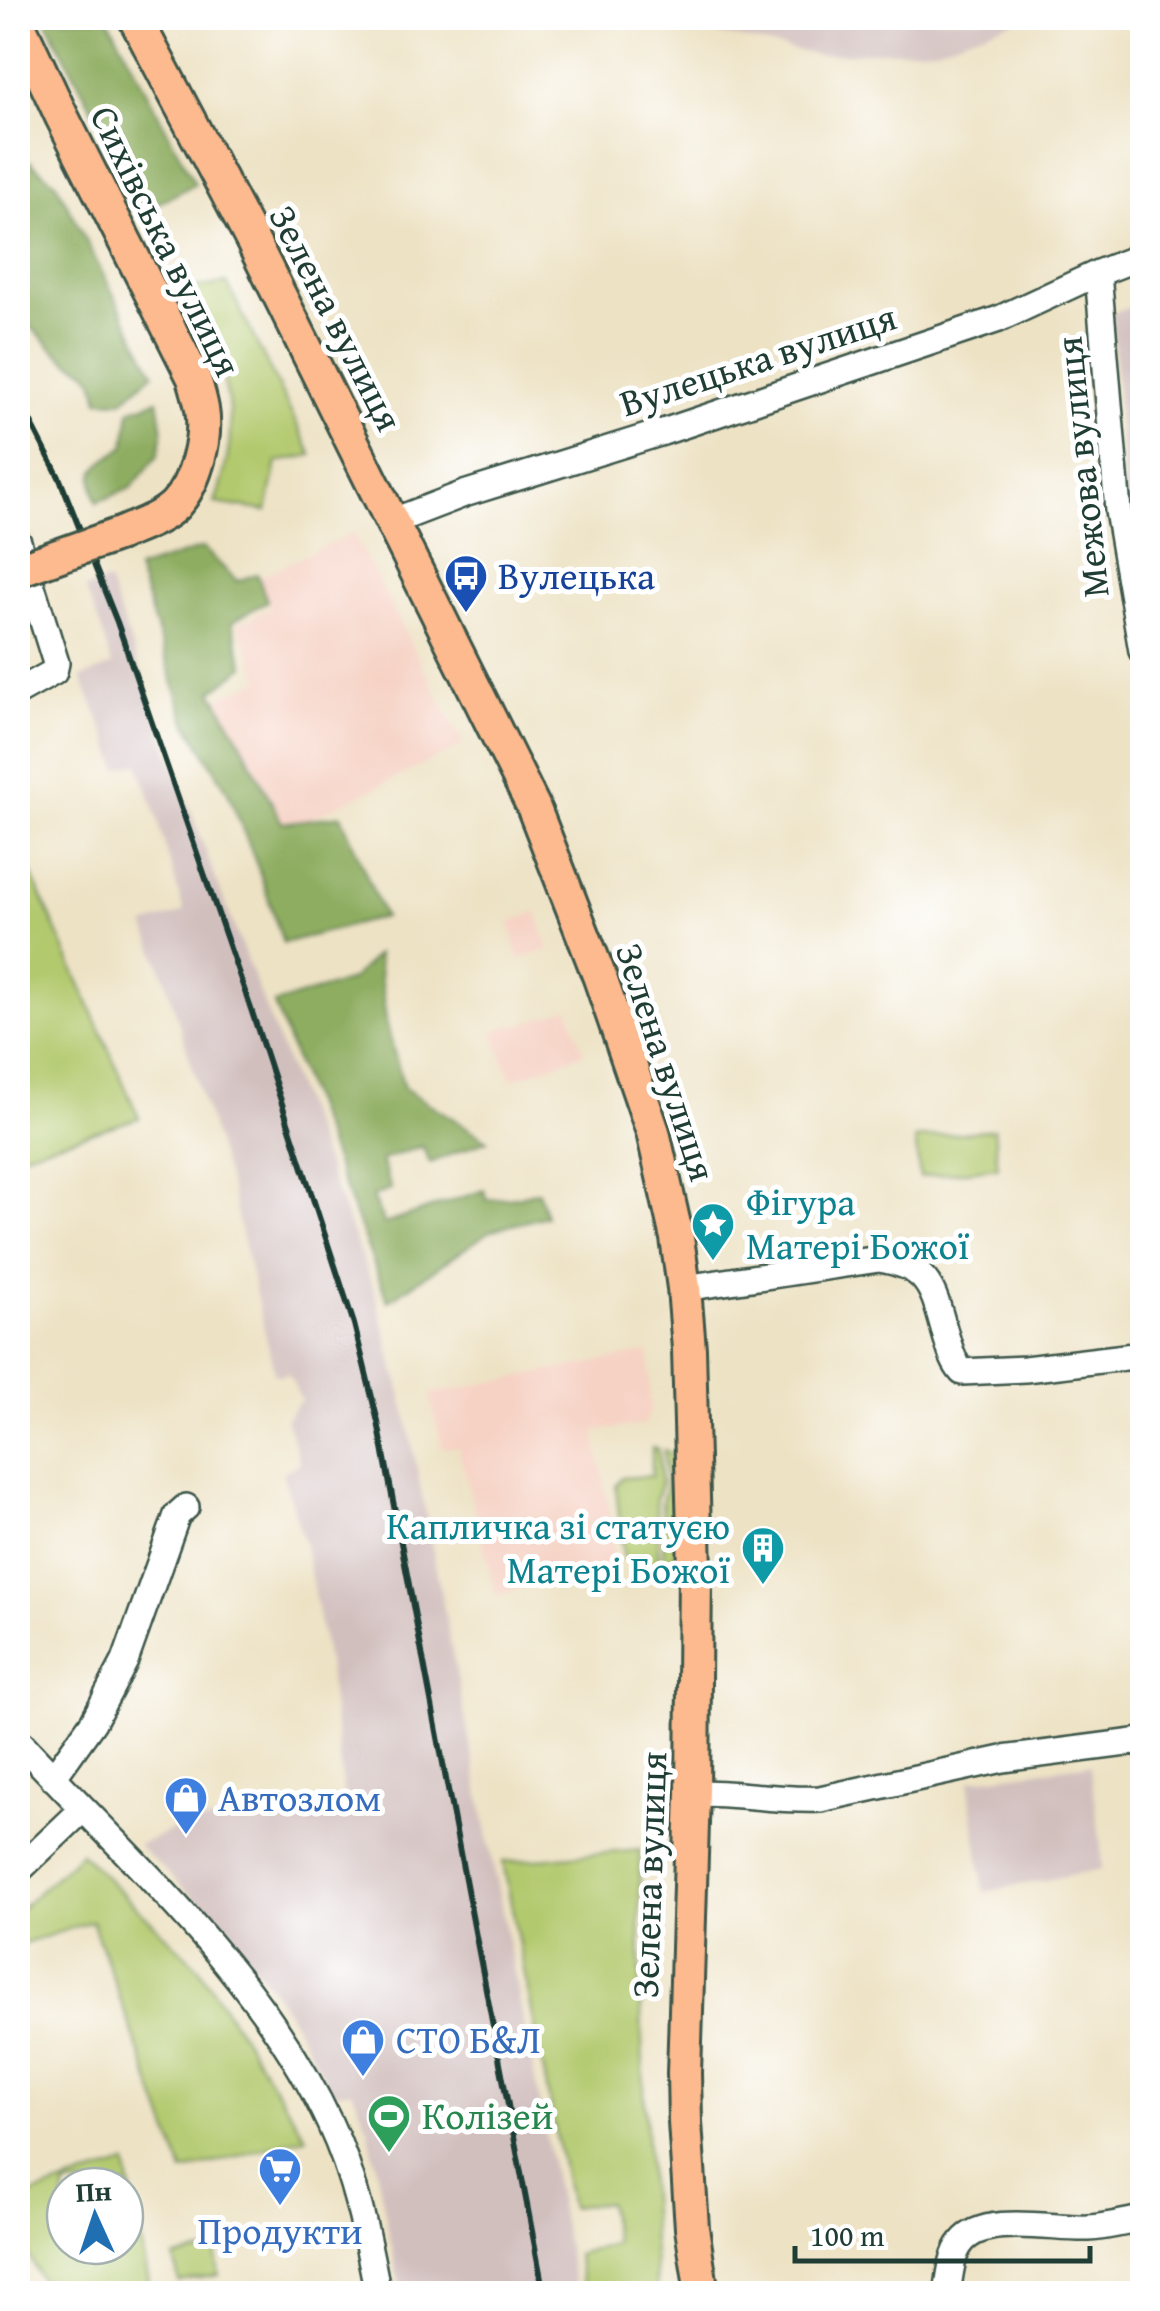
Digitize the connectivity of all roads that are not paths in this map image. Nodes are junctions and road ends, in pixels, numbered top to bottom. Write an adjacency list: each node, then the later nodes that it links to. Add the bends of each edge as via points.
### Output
1 (135, 18): 5 (main road, Зелена вулиця)
2 (18, 23): 7 (main road, Сихівська вулиця, bridge, via 194,378 203,412 200,450 175,505 120,534)
3 (1142, 256): 4 (street, Вулецька вулиця)
4 (1098, 274): 5 (street, Вулецька вулиця, via 999,319); 8 (street, Межова вулиця, via 1118,510)
5 (391, 522): 10 (main road, Зелена вулиця, via 533,806 574,907 653,1132)
6 (18, 542): 9 (street, via 56,663 54,672)
7 (18, 570)
8 (1142, 651)
9 (18, 692)
10 (684, 1288): 11 (street, via 879,1259 910,1266 928,1285 962,1372); 16 (main road, Зелена вулиця, via 695,1570)
11 (1142, 1355)
12 (186, 1506): 15 (street, via 173,1525 125,1660)
13 (18, 1740): 15 (street)
14 (1142, 1741): 16 (street, via 1003,1759 820,1799)
15 (53, 1778): 17 (street)
16 (692, 1793): 21 (main road, Зелена вулиця, via 685,2122)
17 (82, 1810): 18 (street); 20 (street, via 218,1955 301,2070 350,2178)
18 (18, 1871)
19 (1142, 2219): 22 (street, via 1094,2228 976,2230 956,2251)
20 (378, 2294)
21 (702, 2294)
22 (947, 2294)

